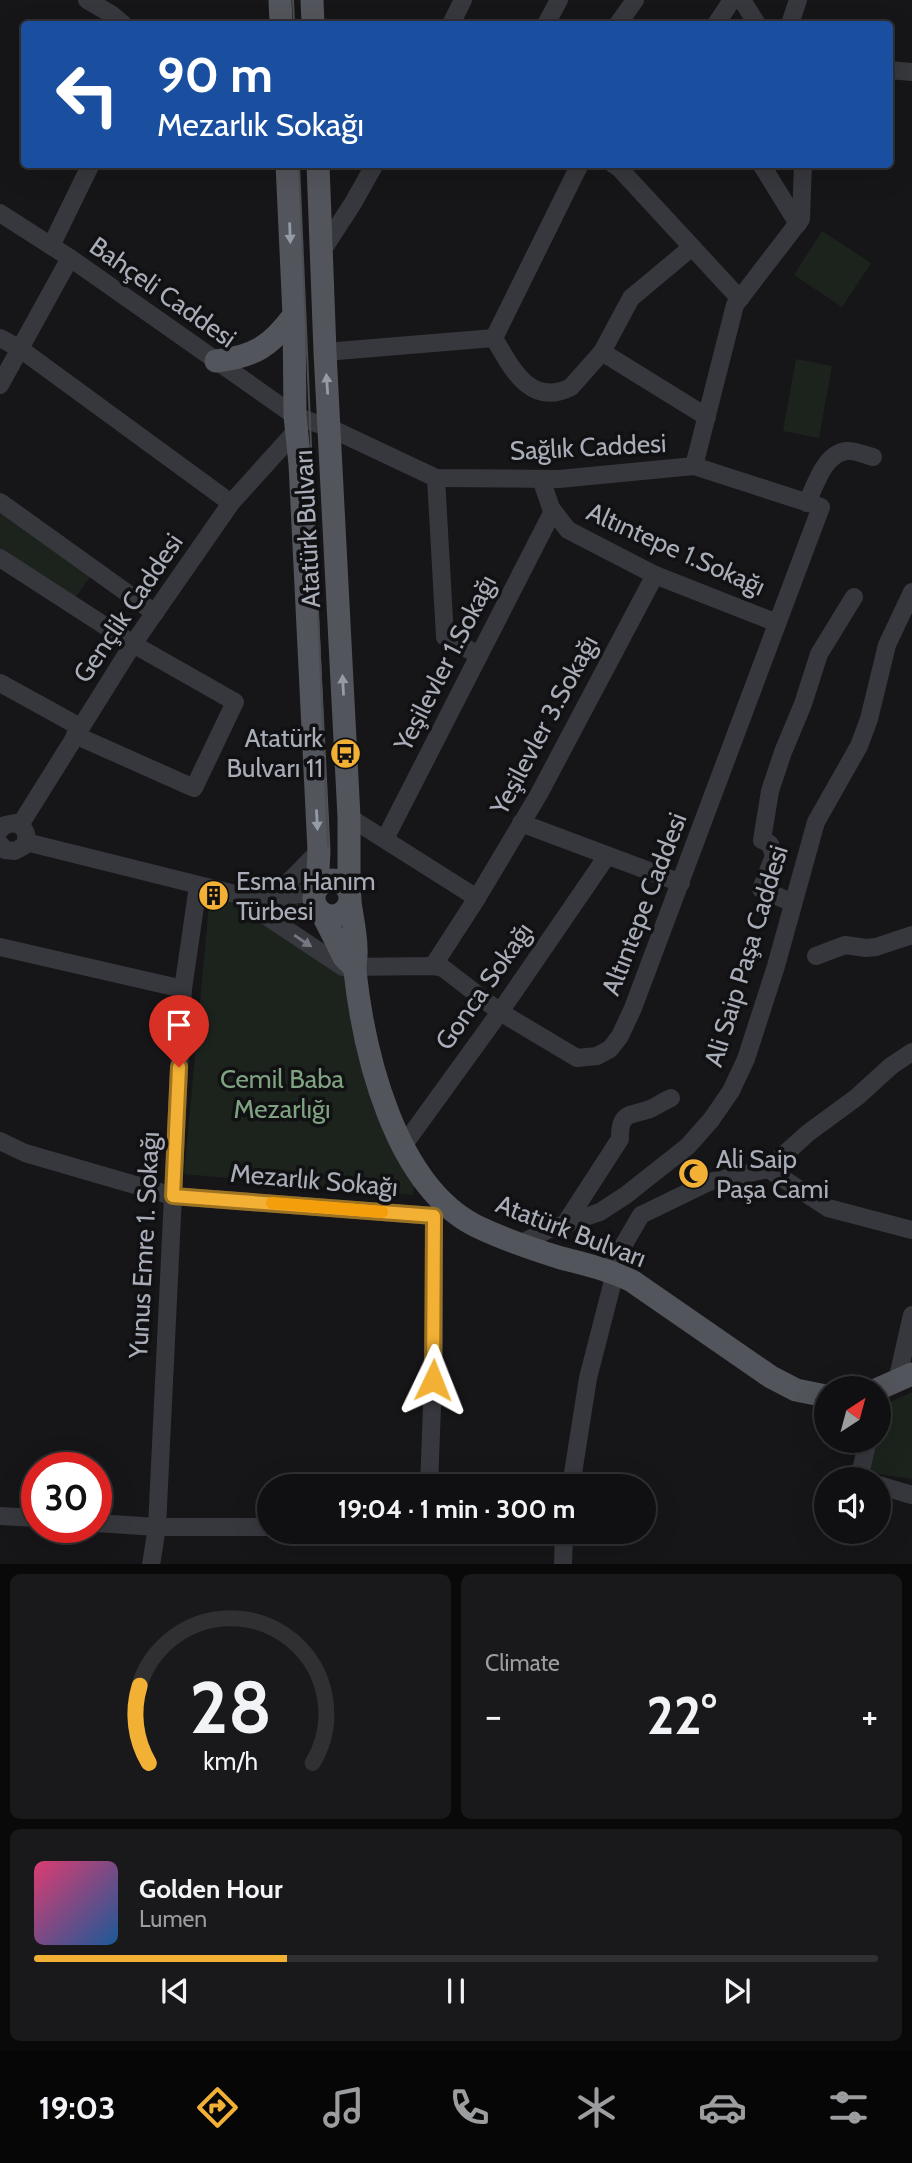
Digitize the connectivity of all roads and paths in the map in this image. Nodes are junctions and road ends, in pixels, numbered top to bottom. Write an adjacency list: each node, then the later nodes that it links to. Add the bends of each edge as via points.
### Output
1 (87, 0): 10 (street)
2 (281, 0): 11 (main road)
3 (312, 0): 12 (main road)
4 (463, 0): 13 (street)
5 (559, 0): 14 (street)
6 (635, 0): 15 (street)
7 (732, 0): 16 (street)
8 (742, 0): 17 (street)
9 (798, 0): 18 (street)
10 (117, 13)
11 (281, 21)
12 (313, 21)
13 (452, 21)
14 (548, 21)
15 (620, 21)
16 (718, 21)
17 (756, 21)
18 (791, 21)
19 (893, 70): 20 (street)
20 (912, 72)
21 (89, 168): 31 (street)
22 (287, 168): 36 (main road, Atatürk Bulvarı, one-way to 36)
23 (318, 168): 33 (main road, Atatürk Bulvarı)
24 (373, 168): 33 (street)
25 (578, 168): 38 (street)
26 (620, 168): 32 (street)
27 (763, 168): 30 (street)
28 (803, 168): 30 (street, Sağlık Caddesi)
29 (0, 213): 31 (street, Bahçeli Caddesi)
30 (797, 224): 35 (street, Sağlık Caddesi)
31 (51, 246): 34 (street, Bahçeli Caddesi)
32 (692, 247): 35 (street); 41 (street, via 631,298)
33 (322, 251): 40 (main road, Atatürk Bulvarı)
34 (70, 258): 39 (street); 42 (street, Bahçeli Caddesi)
35 (740, 299): 44 (street, Sağlık Caddesi)
36 (294, 315): 42 (main road, via 261,349); 45 (main road, Atatürk Bulvarı)
37 (0, 338): 39 (street)
38 (494, 338): 40 (street); 41 (street, via 516,376 532,388 550,393 571,387)
39 (19, 348): 43 (street); 52 (street)
40 (325, 352): 46 (main road, Atatürk Bulvarı, one-way to 40)
41 (602, 352): 44 (street)
42 (215, 361): 45 (street, Bahçeli Caddesi)
43 (0, 384)
44 (707, 417): 48 (street, Sağlık Caddesi)
45 (295, 424): 46 (street, Sağlık Caddesi); 52 (street, Gençlik Caddesi); 71 (main road, Atatürk Bulvarı, one-way to 71)
46 (330, 428): 49 (street, Sağlık Caddesi); 65 (main road, Atatürk Bulvarı, one-way to 46)
47 (873, 457): 53 (street, Altıntepe Caddesi, via 848,451 836,455 826,464)
48 (694, 467): 50 (street, Sağlık Caddesi); 53 (street)
49 (436, 478): 50 (street, Sağlık Caddesi); 62 (street, via 445,636)
50 (541, 479): 54 (street, Altıntepe 1.Sokağı)
51 (0, 502): 59 (street)
52 (230, 503): 59 (street, Gençlik Caddesi)
53 (814, 505): 60 (street, Altıntepe Caddesi)
54 (553, 511): 56 (street, Altıntepe 1.Sokağı, via 568,530); 62 (street, Yeşilevler 1.Sokağı)
55 (0, 558): 61 (street)
56 (654, 575): 60 (street, Altıntepe 1.Sokağı); 66 (street, Yeşilevler 3.Sokağı)
57 (912, 592): 80 (street, Ali Saip Paşa Caddesi, via 887,645 859,746 816,822)
58 (854, 597): 80 (street, via 819,654 770,791 762,840 770,844 774,856 761,888)
59 (155, 613): 61 (street, Gençlik Caddesi)
60 (777, 623): 73 (street, Altıntepe Caddesi)
61 (133, 644): 64 (street, Gençlik Caddesi); 64 (street, via 235,702 194,788)
62 (479, 655): 68 (street, Yeşilevler 1.Sokağı)
63 (0, 683): 64 (street)
64 (78, 731): 67 (street, Gençlik Caddesi)
65 (349, 817): 68 (street); 76 (main road, Atatürk Bulvarı)
66 (521, 823): 72 (street); 77 (street, Yeşilevler 3.Sokağı)
67 (19, 825): 69 (street, via 10,823); 70 (street, via 26,832)
68 (384, 839): 77 (street)
69 (0, 842): 70 (street, via 10,851)
70 (26, 842): 74 (street)
71 (319, 851): 75 (street); 78 (main road, Atatürk Bulvarı)
72 (607, 856): 73 (street); 87 (street, Gonca Sokağı)
73 (681, 883): 87 (street, Altıntepe Caddesi, via 627,1023 610,1049 576,1058)
74 (198, 886): 79 (street); 86 (street, Yunus Emre 1. Sokağı)
75 (274, 897): 78 (street); 79 (street)
76 (349, 897): 78 (main road, via 348,907 333,916); 78 (main road, via 343,884 334,880 324,881); 85 (main road, Atatürk Bulvarı)
77 (477, 898): 84 (street, Yeşilevler 3.Sokağı)
78 (318, 900): 79 (street, via 308,913 277,911); 85 (main road, Atatürk Bulvarı, via 344,957)
79 (249, 901): 85 (street, one-way to 85, via 337,964)
80 (793, 903): 95 (street, Ali Saip Paşa Caddesi, via 746,1059 721,1106 688,1146 652,1177 600,1212)
81 (912, 934): 83 (street, via 876,947 845,945)
82 (0, 947): 86 (street)
83 (816, 956)
84 (433, 965): 85 (street); 87 (street, Altıntepe Caddesi)
85 (355, 968): 91 (main road, Atatürk Bulvarı, via 372,1065)
86 (183, 989): 93 (street, Yunus Emre 1. Sokağı)
87 (500, 1012): 91 (street, Gonca Sokağı)
88 (912, 1052): 92 (street)
89 (671, 1098): 95 (street, via 624,1120 620,1139)
90 (0, 1140): 93 (street, Mezarlık Sokağı, via 25,1153)
91 (402, 1146): 94 (main road, Atatürk Bulvarı)
92 (768, 1169): 96 (street, via 828,1208); 98 (street, via 709,1182 641,1215)
93 (173, 1196): 94 (street, Mezarlık Sokağı); 109 (street, Yunus Emre 1. Sokağı)
94 (439, 1210): 97 (main road, Atatürk Bulvarı); 102 (street)
95 (565, 1224): 97 (street, Ali Saip Paşa Caddesi)
96 (912, 1230)
97 (519, 1244): 98 (main road, Atatürk Bulvarı)
98 (612, 1272): 101 (main road, Atatürk Bulvarı, via 643,1287 771,1377); 103 (street)
99 (912, 1315): 100 (street)
100 (891, 1384)
101 (814, 1394)
102 (429, 1474)
103 (573, 1474)
104 (891, 1489): 105 (street)
105 (912, 1495)
106 (0, 1516): 107 (street)
107 (21, 1517)
108 (112, 1524): 109 (street)
109 (157, 1527): 110 (street); 112 (street, Yunus Emre 1. Sokağı)
110 (257, 1527)
111 (564, 1544): 113 (street)
112 (151, 1564)
113 (564, 1564)

